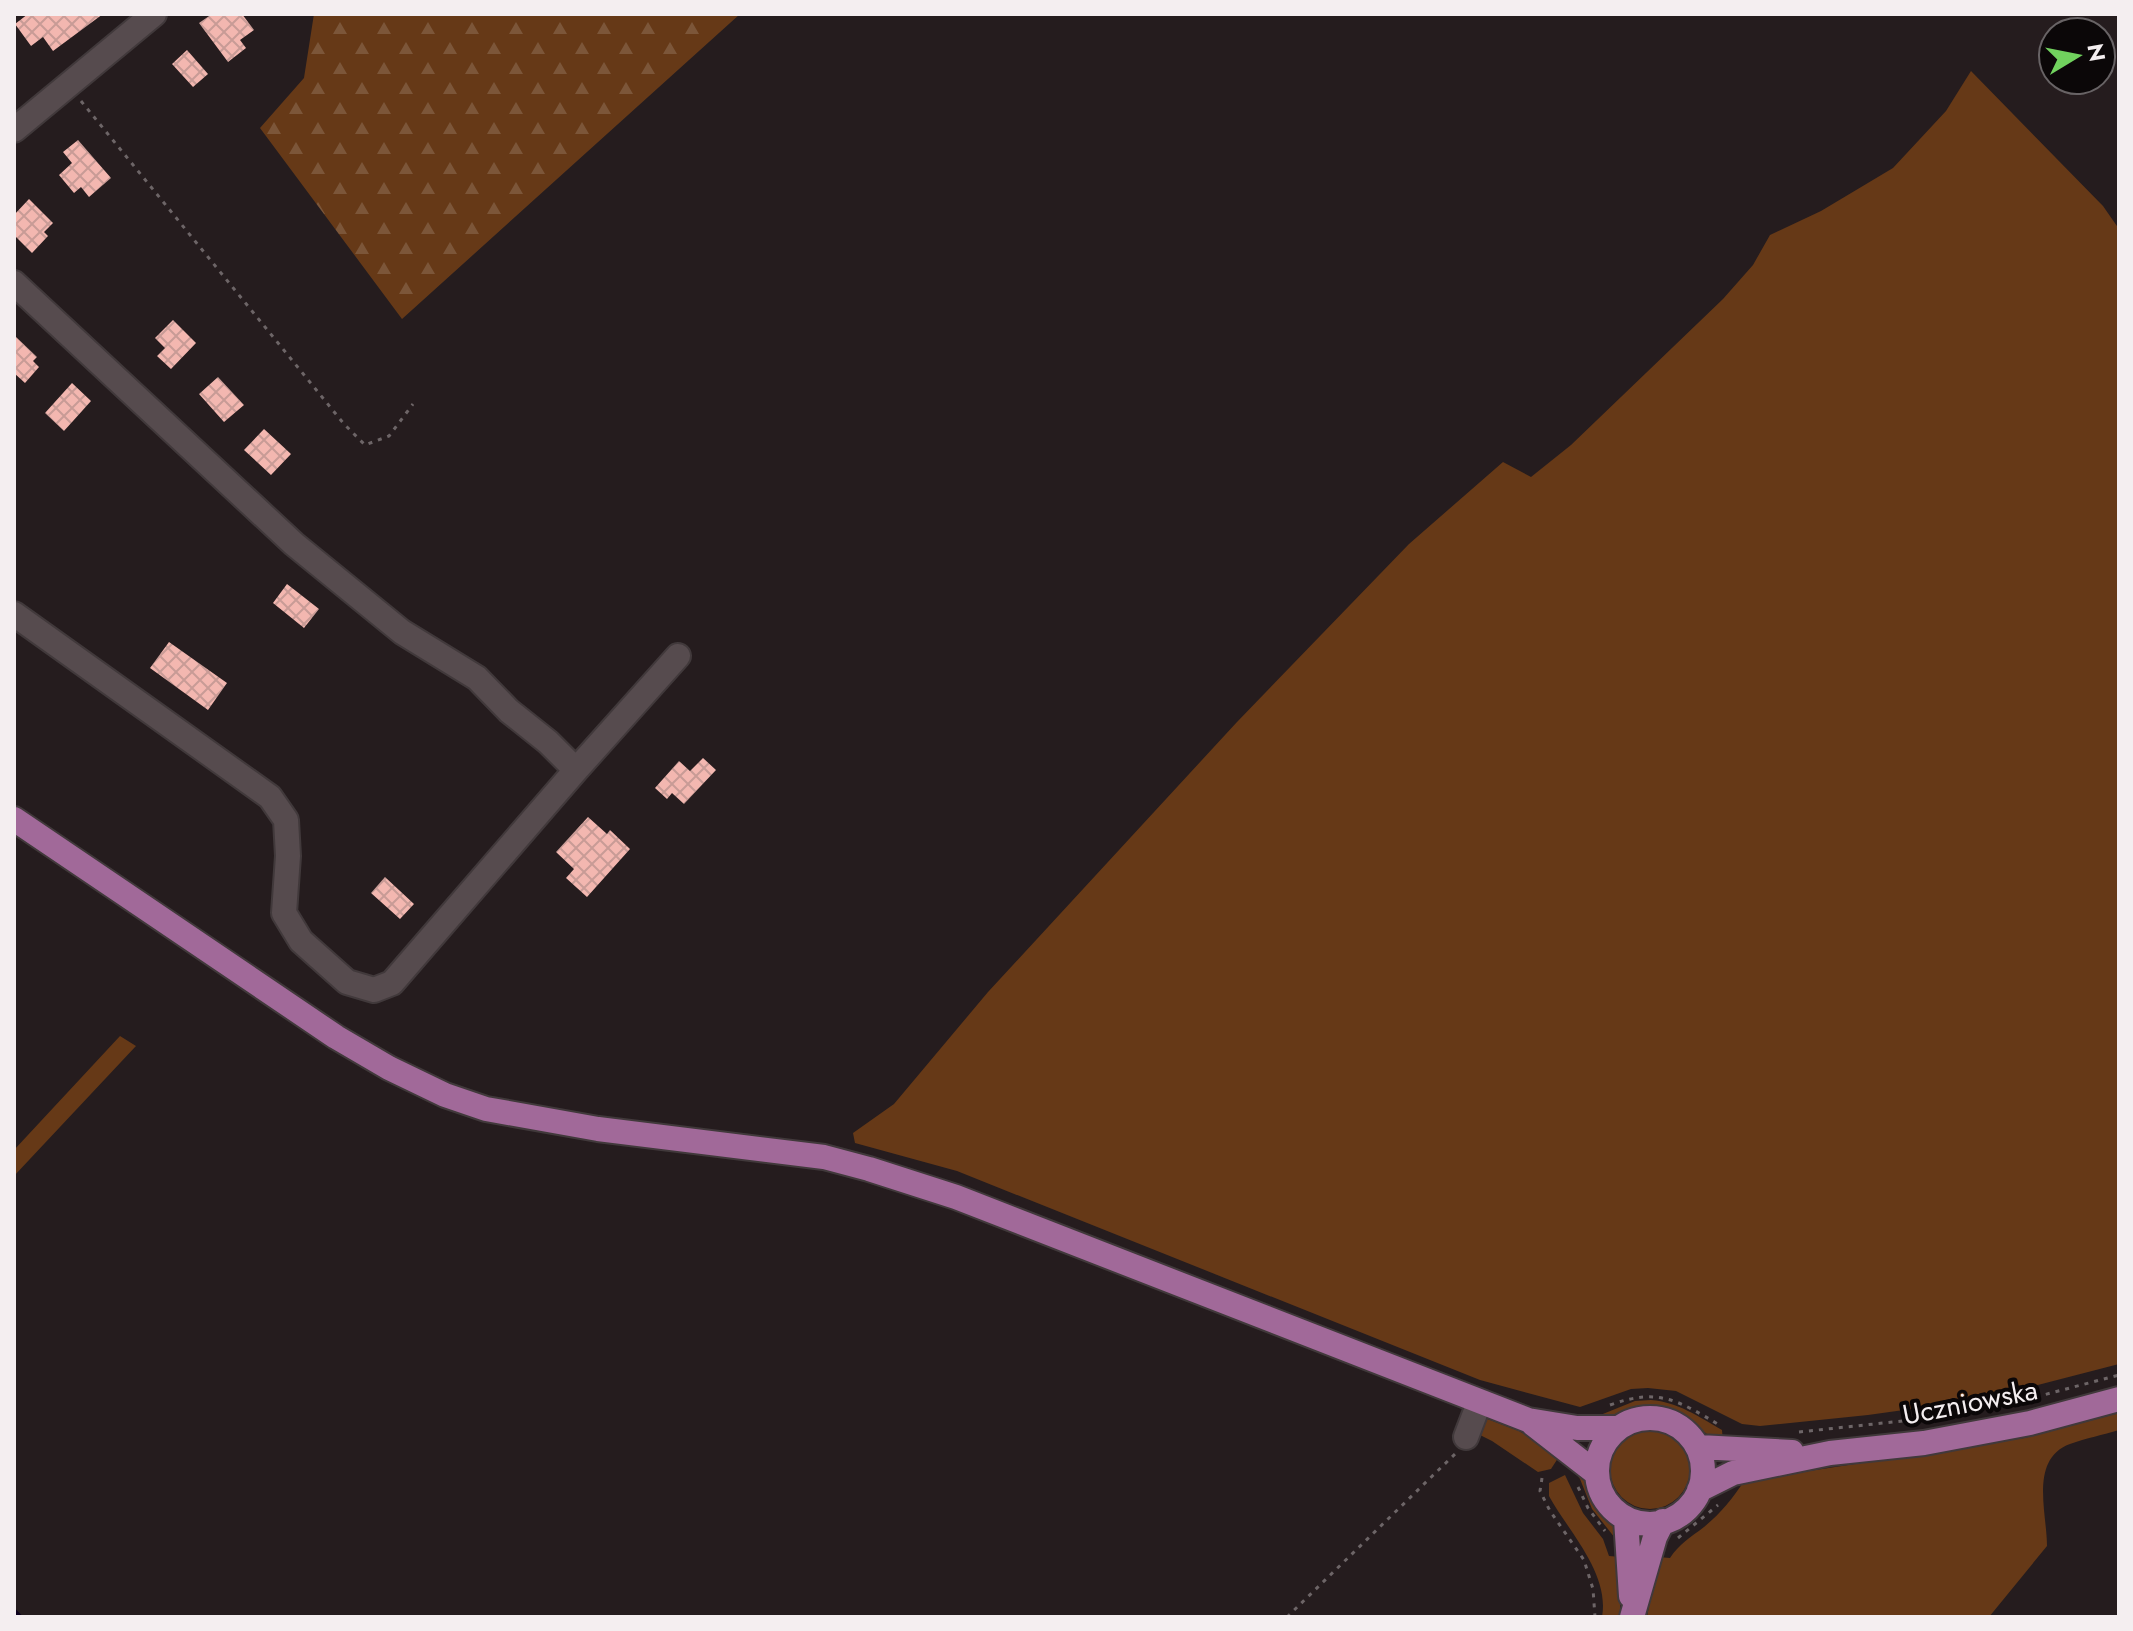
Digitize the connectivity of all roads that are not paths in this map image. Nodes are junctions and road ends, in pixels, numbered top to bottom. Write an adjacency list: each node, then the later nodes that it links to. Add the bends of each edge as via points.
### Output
1 (154, 14): 2 (lane)
2 (14, 130)
3 (14, 283): 6 (lane, via 294,544 402,632 477,678)
4 (14, 614): 6 (lane, via 270,797 286,820 284,913 301,941 347,982 374,990 392,983)
5 (678, 656): 6 (lane)
6 (576, 770)
7 (14, 819): 9 (main road, via 336,1037 445,1095 518,1116 824,1157 869,1169 971,1203)
8 (2119, 1399): 14 (main road, Uczniowska, via 1924,1443)
9 (1479, 1403): 11 (main road); 12 (lane)
10 (1610, 1418): 11 (main road, via 1577,1428); 13 (main road, via 1661,1421 1681,1429); 15 (main road, via 1606,1440)
11 (1528, 1420): 15 (main road)
12 (1466, 1437)
13 (1699, 1447): 14 (main road, Uczniowska); 16 (main road)
14 (1732, 1462): 16 (main road, Uczniowska)
15 (1586, 1477): 17 (main road)
16 (1699, 1490): 18 (main road, via 1693,1502)
17 (1626, 1519): 18 (main road); 19 (main road)
18 (1663, 1521): 19 (main road)
19 (1640, 1551): 20 (main road)
20 (1632, 1617)

